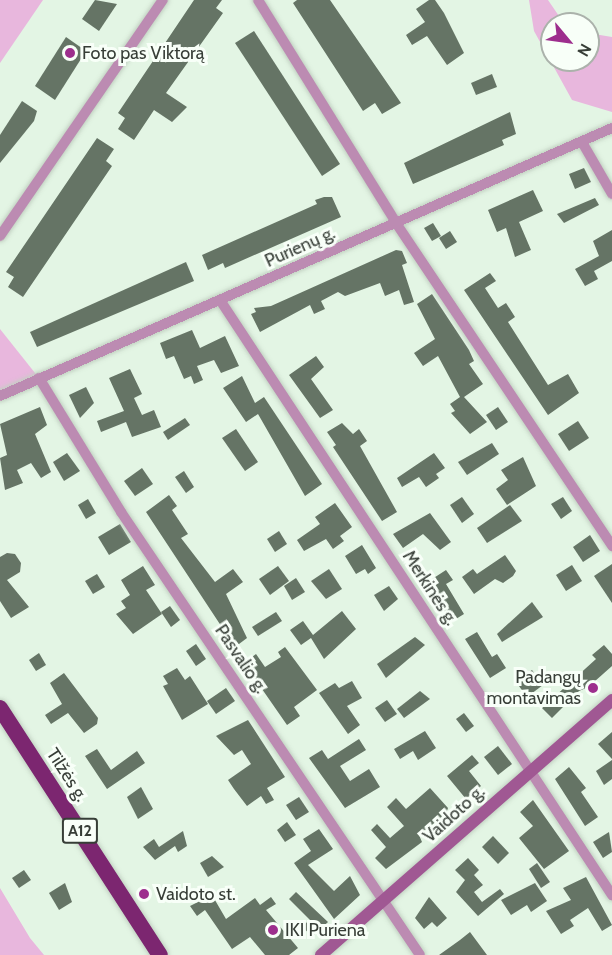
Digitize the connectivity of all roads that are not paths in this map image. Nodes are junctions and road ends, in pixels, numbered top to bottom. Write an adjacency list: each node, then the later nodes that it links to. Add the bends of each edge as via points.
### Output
1 (163, 0): 7 (street)
2 (258, 0): 6 (street)
3 (612, 128): 4 (street, Purienų g.)
4 (582, 142): 5 (street); 6 (street, Purienų g.)
5 (612, 194)
6 (396, 223): 8 (street, Purienų g.); 11 (street)
7 (0, 236)
8 (220, 300): 9 (street, Purienų g.); 14 (street, Merkinės g.)
9 (39, 378): 10 (street, Purienų g.); 16 (street, Pasvalio g., via 121,512)
10 (0, 396)
11 (612, 546)
12 (612, 700): 14 (main road, Vaidoto g.)
13 (0, 708): 17 (highway, Tilžės g. / A12)
14 (530, 770): 15 (street, Merkinės g.); 16 (main road, Vaidoto g.)
15 (612, 895)
16 (384, 900): 18 (main road, Vaidoto g.); 19 (street, Pasvalio g.)
17 (160, 955)
18 (321, 955)
19 (420, 955)

